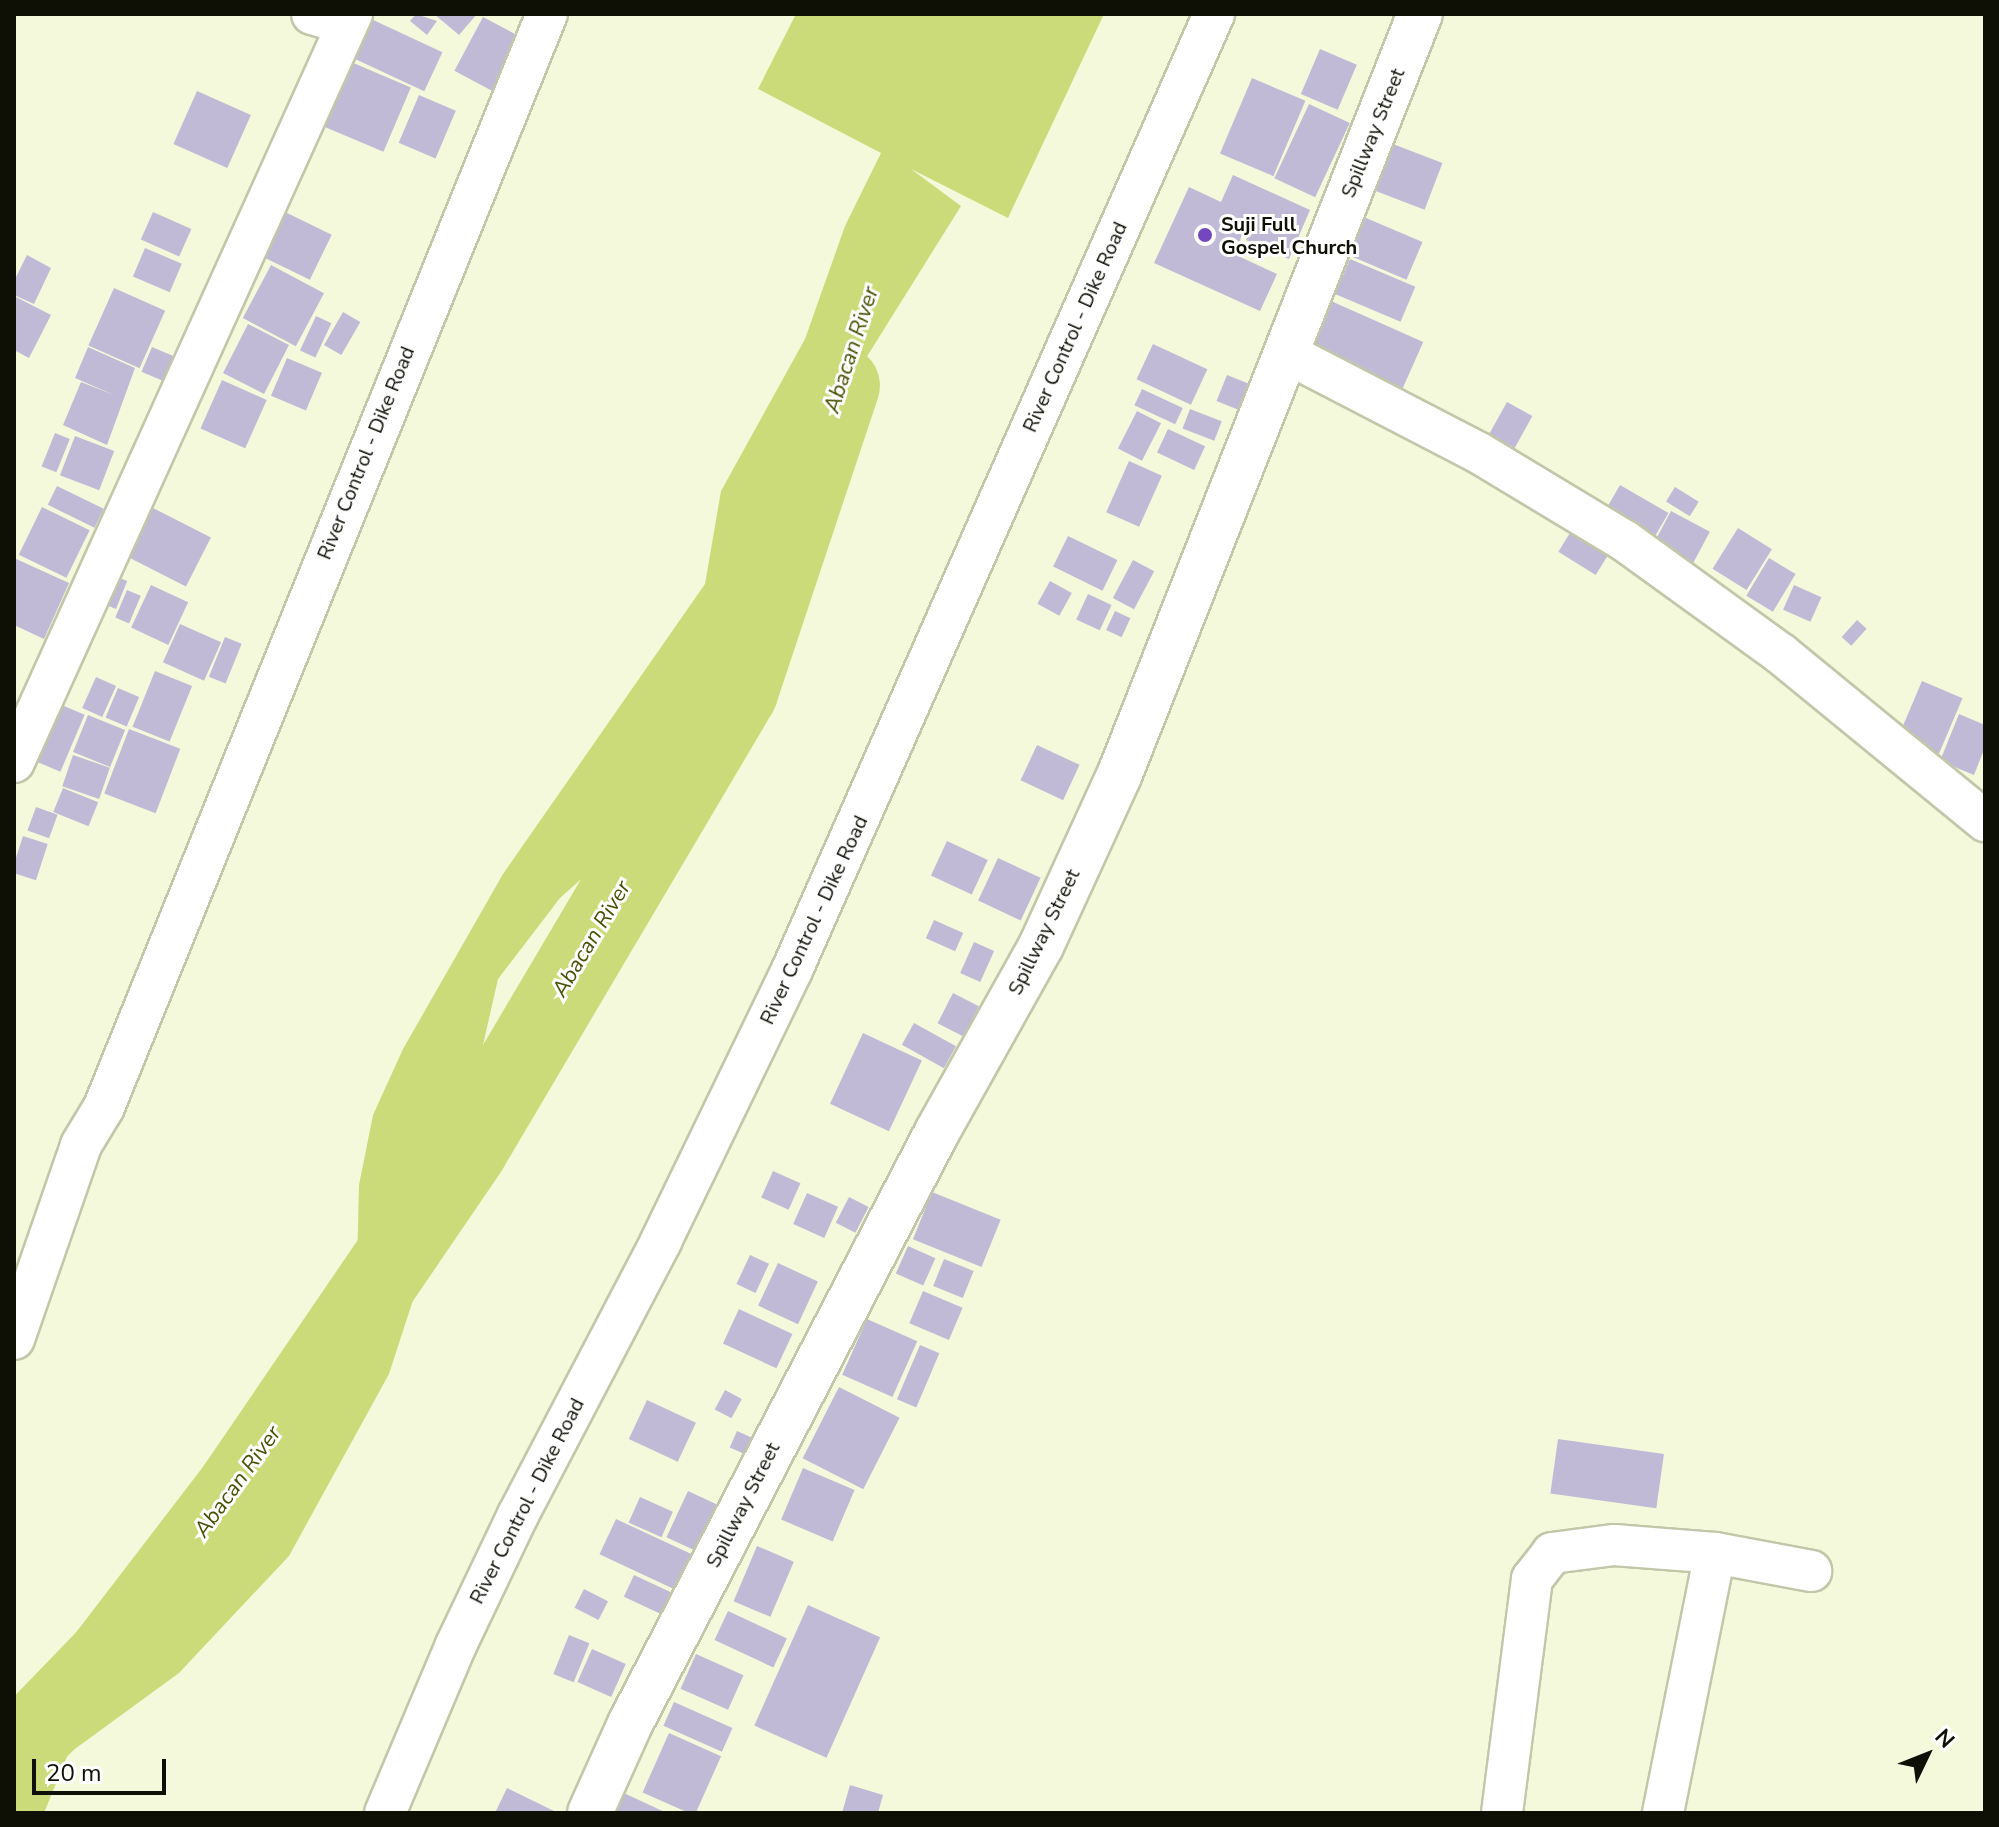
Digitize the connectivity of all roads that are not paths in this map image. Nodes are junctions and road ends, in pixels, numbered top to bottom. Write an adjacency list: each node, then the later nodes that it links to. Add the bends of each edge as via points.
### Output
1 (547, 14): 8 (street, River Control - Dike Road, via 104,1107 81,1145)
2 (1214, 14): 11 (street, River Control - Dike Road, via 792,970 661,1241 511,1529)
3 (1420, 14): 5 (street, Spillway Street)
4 (337, 17): 6 (street)
5 (1286, 353): 7 (street, via 1479,453 1625,541 1781,654); 12 (street, Spillway Street, via 1119,776 1041,946 930,1146 630,1724)
6 (14, 762)
7 (1985, 821)
8 (14, 1339)
9 (1715, 1553): 10 (street); 13 (street, via 1614,1545 1552,1553 1532,1579); 14 (street)
10 (1811, 1571)
11 (385, 1813)
12 (590, 1813)
13 (1502, 1813)
14 (1663, 1813)

